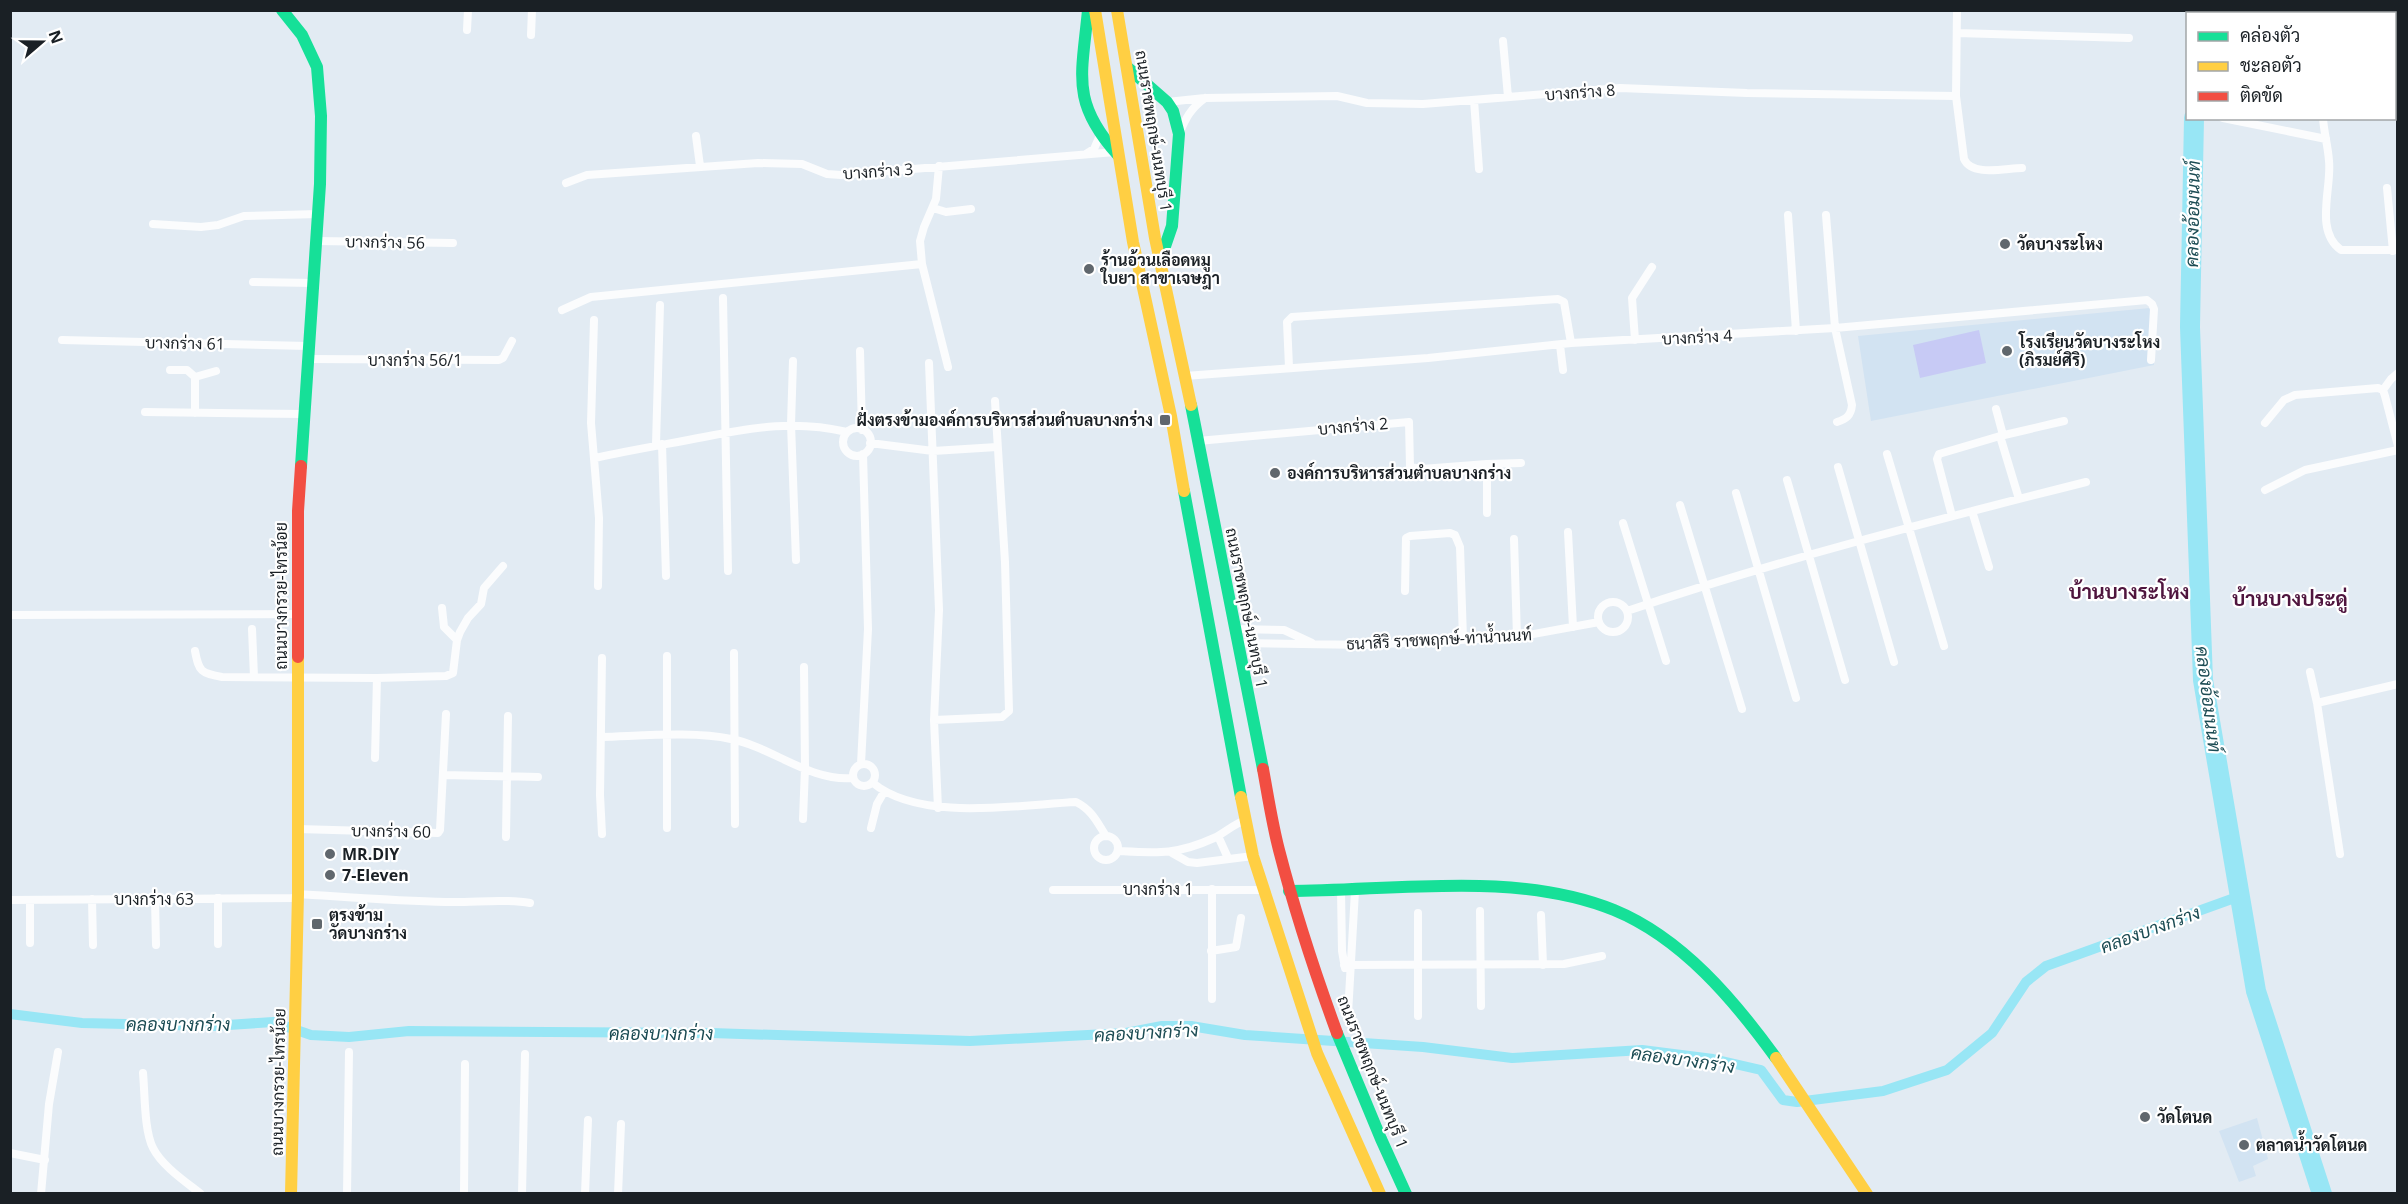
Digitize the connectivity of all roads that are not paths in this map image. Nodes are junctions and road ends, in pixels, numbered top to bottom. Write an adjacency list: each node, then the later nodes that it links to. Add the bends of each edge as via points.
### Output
1 (282, 10): 35 (main road, ถนนบางกรวย-ไทรน้อย, via 302,35 317,67 321,139)
2 (468, 10): 8 (street)
3 (532, 10): 10 (street)
4 (1088, 10): 21 (main road, via 1082,89 1086,109)
5 (1095, 10): 26 (main road)
6 (1117, 10): 13 (main road, ถนนราชพฤกษ์-นนทบุรี 1)
7 (1958, 10): 9 (street)
8 (467, 30)
9 (1957, 33): 11 (street); 14 (street)
10 (531, 35)
11 (2129, 38)
12 (1503, 41): 15 (street)
13 (1126, 68): 18 (main road); 42 (main road, ถนนราชพฤกษ์-นนทบุรี 1)
14 (1956, 96): 15 (street, บางกร่าง 8, via 1620,88); 29 (street, via 1966,163 1978,170)
15 (1508, 97): 17 (street, บางกร่าง 8)
16 (1205, 98): 17 (street, บางกร่าง 8, via 1337,96 1367,103 1398,104); 18 (street, บางกร่าง 8); 22 (street, via 1189,112)
17 (1474, 100): 30 (street)
18 (1167, 102): 22 (main road)
19 (2227, 120): 24 (street)
20 (2323, 120): 24 (street)
21 (1101, 133): 25 (street, via 1094,149); 26 (main road)
22 (1179, 134): 42 (main road, via 1174,214)
23 (696, 136): 27 (street)
24 (2326, 139): 41 (street, via 2330,163 2326,213 2330,240 2341,250)
25 (1086, 154): 26 (street, บางกร่าง 3); 28 (street, บางกร่าง 3)
26 (1117, 154): 169 (main road, via 1171,416)
27 (700, 166): 28 (street, บางกร่าง 3, via 792,163 841,175); 31 (street, บางกร่าง 3, via 586,175)
28 (939, 166): 33 (street)
29 (2022, 168)
30 (1479, 169)
31 (566, 183)
32 (2387, 188): 41 (street)
33 (933, 208): 34 (street, via 946,212); 43 (street, via 920,241)
34 (971, 210)
35 (318, 214): 38 (street, via 244,216 201,227); 39 (main road, ถนนบางกรวย-ไทรน้อย)
36 (1788, 215): 52 (street)
37 (1826, 215): 51 (street)
38 (153, 224)
39 (317, 242): 40 (street, บางกร่าง 56); 46 (main road, ถนนบางกรวย-ไทรน้อย)
40 (453, 243)
41 (2395, 250)
42 (1160, 261): 69 (main road, ถนนราชพฤกษ์-นนทบุรี 1)
43 (922, 264): 49 (street, via 591,297); 63 (street)
44 (1652, 267): 54 (street, via 1632,298)
45 (252, 282): 46 (street)
46 (313, 283): 59 (main road, ถนนบางกรวย-ไทรน้อย)
47 (723, 298): 82 (street)
48 (660, 305): 87 (street)
49 (562, 310)
50 (594, 320): 93 (street, via 591,423)
51 (1835, 328): 52 (street, บางกร่าง 4); 60 (street, บางกร่าง 4, via 2147,300 2154,309); 78 (street, via 1851,405 1846,419)
52 (1796, 331): 54 (street, บางกร่าง 4)
53 (62, 340): 59 (street, บางกร่าง 61)
54 (1635, 340): 56 (street, บางกร่าง 4)
55 (512, 341): 59 (street, บางกร่าง 56/1, via 499,360)
56 (1571, 343): 57 (street, บางกร่าง 4); 64 (street, via 1564,302 1558,299 1293,317 1287,322)
57 (1560, 345): 64 (street, บางกร่าง 4); 66 (street)
58 (860, 351): 81 (street)
59 (308, 353): 76 (main road, ถนนบางกรวย-ไทรน้อย)
60 (2151, 360)
61 (793, 361): 80 (street)
62 (929, 363): 90 (street)
63 (948, 367)
64 (1289, 367): 69 (street, บางกร่าง 4)
65 (170, 370): 70 (street, via 187,370)
66 (1563, 370)
67 (216, 371): 70 (street)
68 (2397, 373): 71 (street)
69 (1185, 376): 85 (main road, ถนนราชพฤกษ์-นนทบุรี 1)
70 (195, 377): 75 (street)
71 (2383, 390): 79 (street, via 2295,395 2283,400); 89 (street)
72 (995, 401): 88 (street)
73 (1996, 409): 84 (street)
74 (145, 412): 75 (street)
75 (195, 413): 76 (street)
76 (303, 414): 124 (main road, ถนนบางกรวย-ไทรน้อย)
77 (2064, 421): 84 (street)
78 (1837, 422)
79 (2265, 423)
80 (792, 424): 82 (street); 83 (street); 112 (street)
81 (862, 430): 83 (street); 86 (street)
82 (727, 432): 87 (street); 115 (street)
83 (847, 432): 91 (street, via 845,450)
84 (2002, 436): 101 (street); 105 (street, via 1939,454)
85 (1198, 441): 95 (street, บางกร่าง 2, via 1409,422 1410,467); 129 (main road, ถนนราชพฤกษ์-นนทบุรี 1)
86 (870, 443): 90 (street); 91 (street)
87 (659, 444): 93 (street); 117 (street)
88 (997, 447): 90 (street); 154 (street, via 1009,711 1002,717)
89 (2397, 448): 99 (street, via 2305,470)
90 (933, 451): 154 (street, via 939,610)
91 (863, 454): 159 (street, via 868,629)
92 (1887, 454): 107 (street)
93 (595, 458): 118 (street)
94 (1521, 463): 95 (street)
95 (1487, 464): 104 (street)
96 (1838, 467): 110 (street)
97 (1788, 480): 111 (street)
98 (2086, 482): 101 (street)
99 (2265, 490)
100 (1736, 493): 116 (street)
101 (2019, 499): 103 (street)
102 (1680, 505): 119 (street)
103 (1972, 511): 105 (street); 114 (street)
104 (1487, 513)
105 (1952, 516): 107 (street)
106 (1623, 523): 121 (street)
107 (1909, 526): 110 (street); 135 (street)
108 (1568, 532): 127 (street)
109 (1514, 539): 130 (street)
110 (1859, 541): 111 (street); 141 (street)
111 (1810, 555): 116 (street); 147 (street)
112 (796, 560)
113 (503, 566): 132 (street, via 484,588 481,604 468,618)
114 (1989, 567)
115 (728, 571)
116 (1758, 571): 119 (street); 149 (street)
117 (666, 576)
118 (598, 586)
119 (1705, 586): 121 (street); 151 (street)
120 (1405, 591): 131 (street, via 1406,538 1455,535 1460,547)
121 (1648, 604): 123 (street); 140 (street)
122 (442, 608): 132 (street, via 444,627)
123 (1627, 611): 126 (street, via 1619,603 1608,603 1600,611); 126 (street, via 1628,621 1619,631 1605,630)
124 (298, 614): 125 (street); 145 (main road, ถนนบางกรวย-ไทรน้อย)
125 (10, 615)
126 (1599, 622): 127 (street, ธนาสิริ ราชพฤกษ์-ท่าน้ำนนท์)
127 (1573, 627): 130 (street, ธนาสิริ ราชพฤกษ์-ท่าน้ำนนท์)
128 (252, 629): 144 (street)
129 (1235, 629): 133 (main road, ถนนราชพฤกษ์-นนทบุรี 1); 134 (street, via 1284,630)
130 (1517, 637): 131 (street, ธนาสิริ ราชพฤกษ์-ท่าน้ำนนท์)
131 (1463, 639): 134 (street, ธนาสิริ ราชพฤกษ์-ท่าน้ำนนท์)
132 (457, 640): 146 (street, via 455,666 450,675)
133 (1238, 643): 134 (street, ธนาสิริ ราชพฤกษ์-ท่าน้ำนนท์); 186 (main road, ถนนราชพฤกษ์-นนทบุรี 1)
134 (1315, 645)
135 (1944, 646)
136 (195, 651): 144 (street, via 197,664 205,674)
137 (734, 652): 157 (street)
138 (667, 656): 156 (street)
139 (602, 658): 155 (street)
140 (1666, 661)
141 (1894, 662)
142 (804, 667): 160 (street)
143 (2310, 672): 150 (street)
144 (254, 677): 145 (street)
145 (298, 677): 146 (street); 173 (main road, ถนนบางกรวย-ไทรน้อย)
146 (377, 678): 158 (street)
147 (1845, 680)
148 (2397, 684): 150 (street)
149 (1796, 698)
150 (2317, 702): 180 (street)
151 (1742, 709)
152 (446, 714): 161 (street, บางกร่าง 60)
153 (508, 716): 162 (street)
154 (934, 720): 167 (street)
155 (602, 736): 156 (street); 174 (street)
156 (666, 736): 157 (street); 171 (street)
157 (734, 739): 160 (street); 170 (street)
158 (375, 758)
159 (861, 764): 164 (street); 165 (street, via 874,769)
160 (805, 768): 164 (street, via 834,778); 168 (street)
161 (443, 775): 162 (street); 173 (street, บางกร่าง 60, via 440,830 435,834)
162 (506, 776): 163 (street); 177 (street)
163 (538, 777)
164 (853, 778): 165 (street, via 864,786)
165 (873, 783): 166 (street)
166 (884, 792): 167 (street); 172 (street)
167 (938, 808): 175 (street, via 1076,802 1093,814)
168 (803, 819)
169 (1246, 820): 176 (street); 181 (main road)
170 (735, 824)
171 (667, 828)
172 (872, 828)
173 (298, 829): 189 (main road, ถนนบางกรวย-ไทรน้อย)
174 (602, 834)
175 (1106, 836): 178 (street, via 1115,840); 178 (street, via 1095,845 1097,856 1111,859)
176 (1218, 836): 179 (street); 182 (street)
177 (506, 837)
178 (1118, 851): 179 (street)
179 (1172, 853): 182 (street, via 1197,863)
180 (2340, 854)
181 (1253, 856): 182 (street); 185 (main road)
182 (1228, 858)
183 (1212, 889): 184 (street, บางกร่าง 1); 185 (street, บางกร่าง 1); 204 (street)
184 (1053, 890)
185 (1263, 890): 231 (main road, via 1317,1053)
186 (1289, 891): 187 (main road); 232 (main road, ถนนราชพฤกษ์-นนทบุรี 1, via 1335,1029)
187 (1341, 891): 188 (main road); 207 (street)
188 (1355, 891): 207 (street); 233 (main road, via 1518,890 1562,895 1592,902 1649,927 1690,958 1751,1025)
189 (298, 896): 190 (street, บางกร่าง 63); 195 (street, บางกร่าง 63); 225 (main road, ถนนบางกรวย-ไทรน้อย)
190 (218, 898): 192 (street, บางกร่าง 63); 201 (street)
191 (92, 899): 192 (street, บางกร่าง 63); 194 (street, บางกร่าง 63); 202 (street)
192 (155, 899): 203 (street)
193 (10, 900): 194 (street, บางกร่าง 63)
194 (30, 900): 200 (street)
195 (530, 903)
196 (1480, 911): 206 (street)
197 (1418, 914): 208 (street)
198 (1541, 915): 209 (street)
199 (1241, 918): 204 (street, via 1236,947)
200 (30, 942)
201 (218, 944)
202 (93, 945)
203 (156, 945)
204 (1211, 951): 210 (street)
205 (1602, 956): 209 (street)
206 (1480, 963): 208 (street); 209 (street); 211 (street)
207 (1348, 965): 208 (street); 212 (street)
208 (1418, 965): 213 (street)
209 (1543, 965)
210 (1212, 999)
211 (1481, 1006)
212 (1348, 1014)
213 (1418, 1016)
214 (58, 1052): 222 (street)
215 (348, 1052): 226 (street)
216 (525, 1054): 228 (street)
217 (465, 1064): 227 (street)
218 (143, 1073): 224 (street, via 154,1151)
219 (588, 1120): 229 (street)
220 (621, 1124): 230 (street)
221 (10, 1154): 222 (street)
222 (45, 1160): 223 (street)
223 (42, 1194)
224 (201, 1194)
225 (291, 1194)
226 (347, 1194)
227 (464, 1194)
228 (522, 1194)
229 (585, 1194)
230 (618, 1194)
231 (1380, 1194)
232 (1406, 1194)
233 (1867, 1194)

